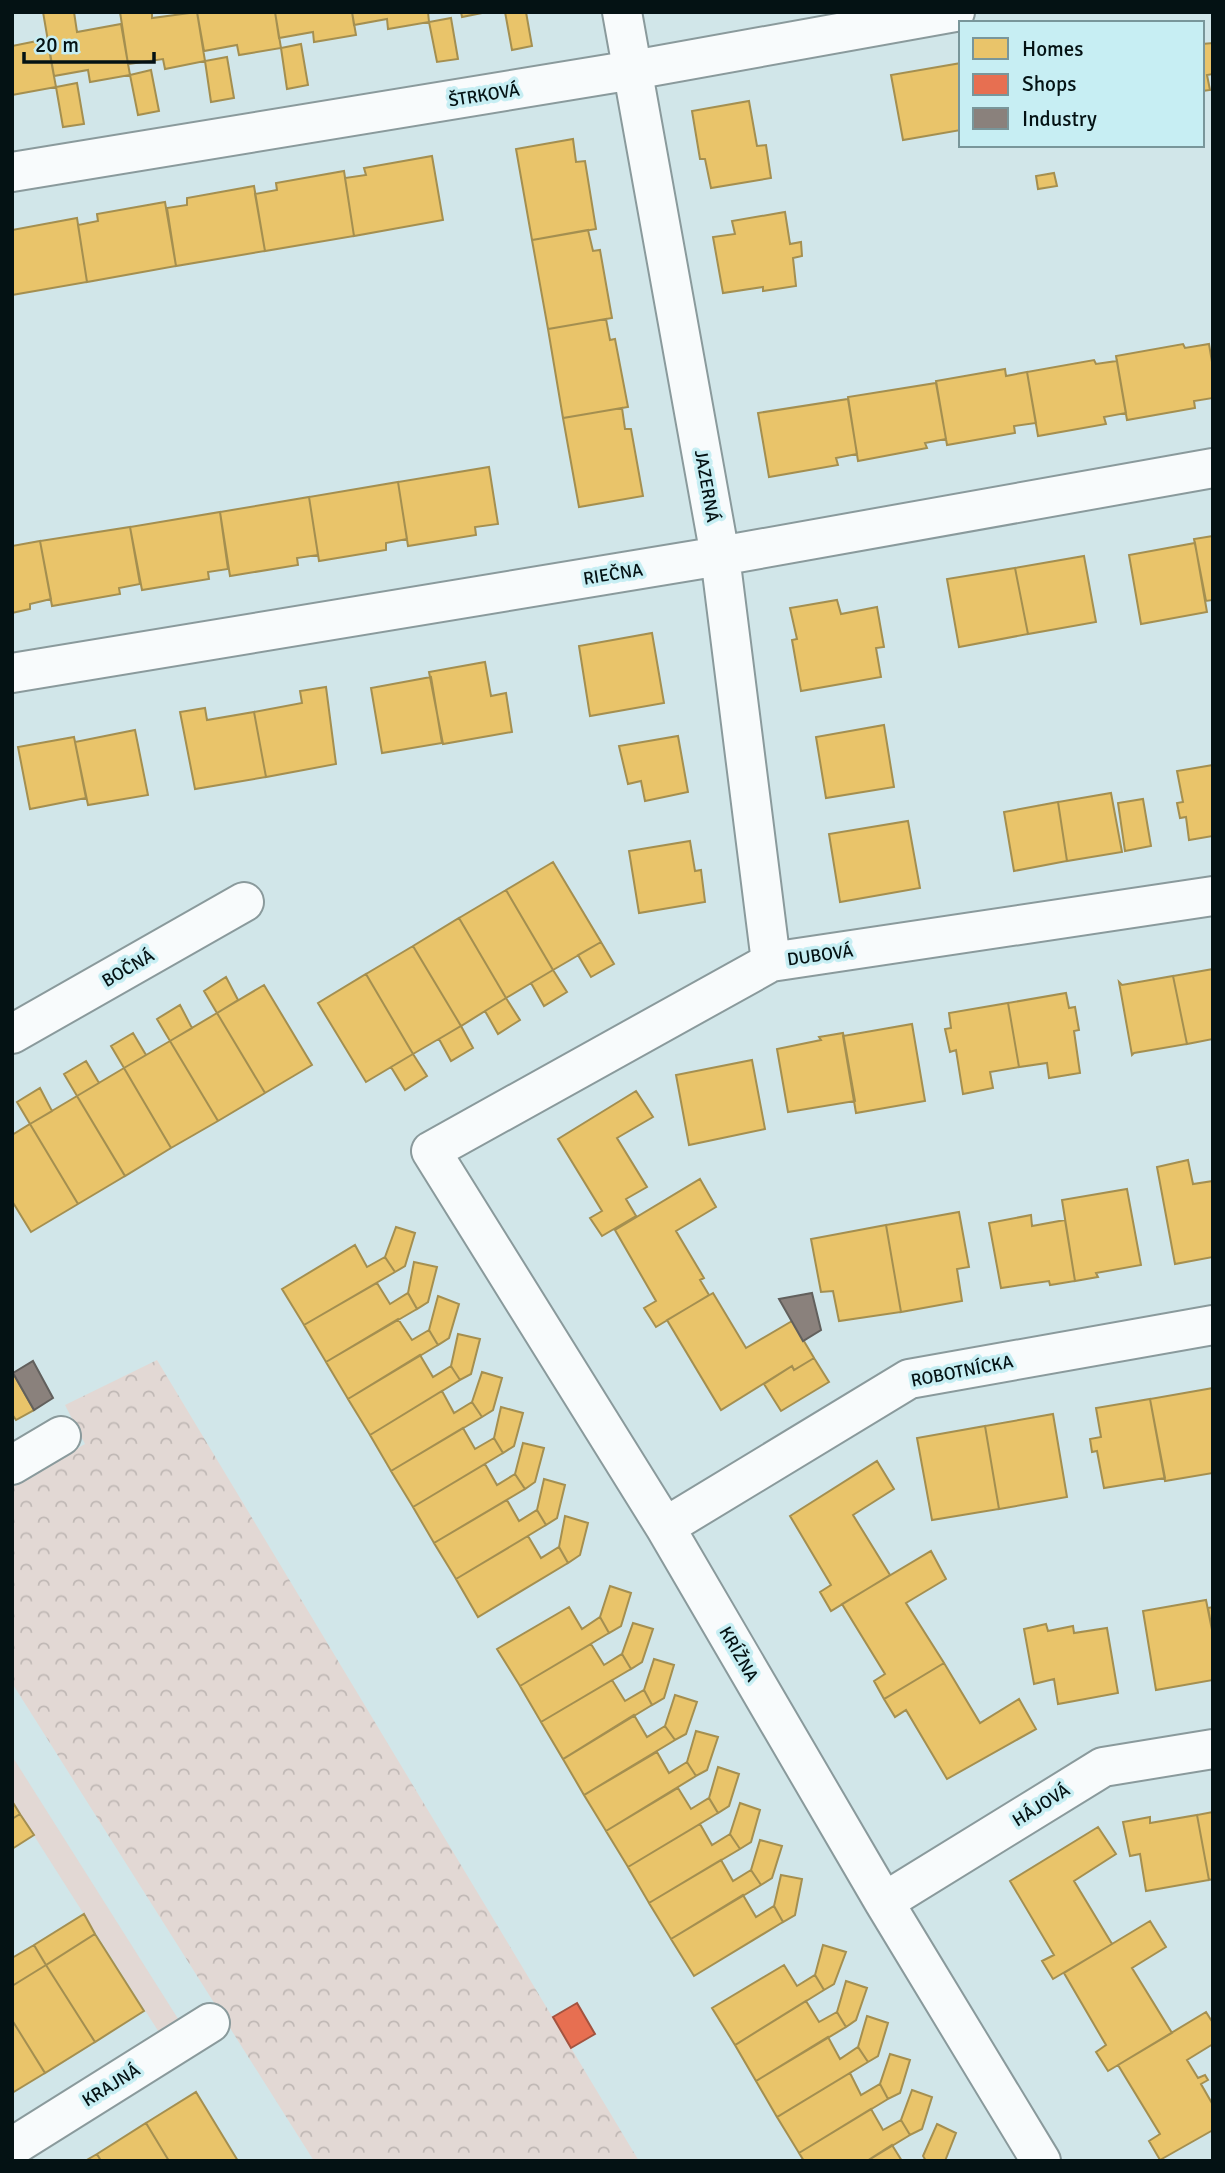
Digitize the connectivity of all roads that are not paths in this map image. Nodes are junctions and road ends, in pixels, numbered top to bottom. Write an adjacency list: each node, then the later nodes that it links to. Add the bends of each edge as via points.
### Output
1 (622, 12): 3 (street, JAZERNÁ)
2 (954, 12): 3 (street, ŠTRKOVÁ)
3 (633, 70): 4 (street, ŠTRKOVÁ); 6 (street, JAZERNÁ)
4 (12, 172)
5 (1213, 468): 6 (street, RIEČNA)
6 (720, 556): 7 (street, RIEČNA); 10 (street, JAZERNÁ)
7 (12, 673)
8 (1213, 897): 10 (street, DUBOVÁ)
9 (244, 902): 11 (street, BOČNÁ)
10 (771, 962): 12 (street, DUBOVÁ)
11 (12, 1034)
12 (431, 1151): 16 (street, KRÍŽNA)
13 (1213, 1325): 16 (street, ROBOTNÍCKA, via 909,1379)
14 (61, 1436): 15 (street)
15 (12, 1465)
16 (665, 1528): 18 (street, KRÍŽNA)
17 (1213, 1749): 18 (street, HÁJOVÁ, via 1103,1768)
18 (884, 1902): 21 (street, KRÍŽNA)
19 (210, 2023): 20 (street, KRAJNÁ)
20 (12, 2147)
21 (1041, 2161)

